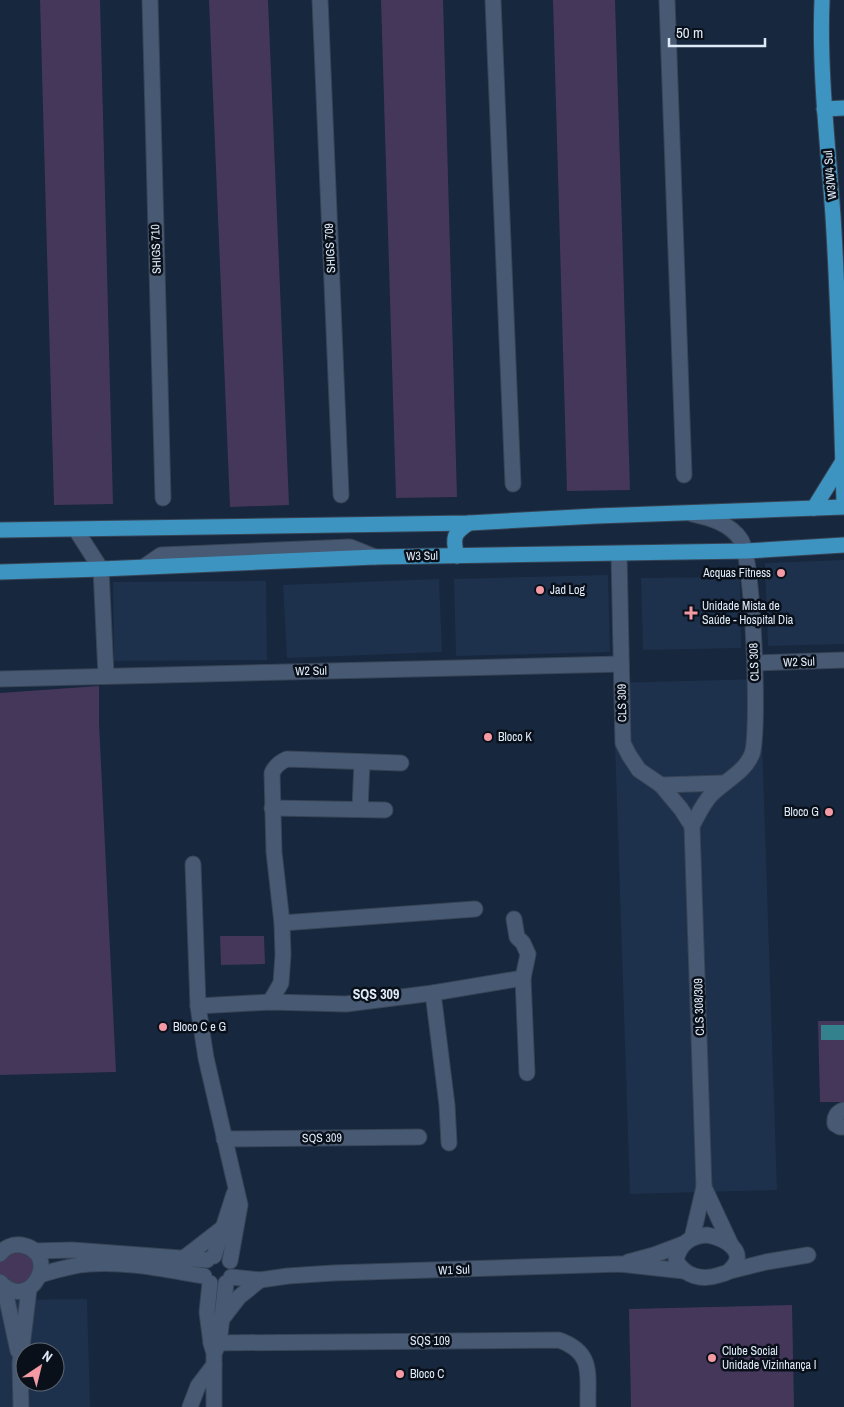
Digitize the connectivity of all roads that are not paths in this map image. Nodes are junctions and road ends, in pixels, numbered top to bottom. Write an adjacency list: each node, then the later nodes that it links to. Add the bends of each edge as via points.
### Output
1 (150, 0): 15 (street, SHIGS 710)
2 (320, 0): 14 (street, SHIGS 709)
3 (494, 0): 13 (street)
4 (667, 0): 12 (street)
5 (822, 0): 7 (main road, W3/W4 Sul)
6 (844, 108): 7 (main road)
7 (824, 109): 8 (main road, W3/W4 Sul)
8 (838, 216): 9 (main road, W3/W4 Sul)
9 (840, 304): 10 (main road, W3/W4 Sul)
10 (841, 327): 11 (main road, W3/W4 Sul)
11 (843, 461): 16 (main road, W3/W4 Sul); 18 (main road)
12 (684, 475)
13 (513, 484)
14 (341, 495)
15 (163, 498)
16 (844, 501)
17 (844, 507): 18 (main road)
18 (814, 508): 19 (main road)
19 (686, 512): 20 (main road); 24 (street, CLS 308, via 729,527 742,541)
20 (470, 523): 22 (main road); 26 (main road, via 454,537)
21 (0, 530): 22 (main road)
22 (76, 530): 27 (street)
23 (844, 545): 24 (main road, W3 Sul)
24 (746, 551): 25 (main road, W3 Sul); 30 (street, CLS 308)
25 (619, 554): 26 (main road, W3 Sul); 31 (street, CLS 309)
26 (457, 556): 27 (main road, W3 Sul)
27 (100, 569): 28 (main road, W3 Sul); 32 (street)
28 (0, 572)
29 (844, 660): 30 (street, W2 Sul)
30 (755, 663): 36 (street, CLS 308, via 754,749 746,764)
31 (621, 664): 32 (street, W2 Sul); 37 (street, CLS 309, via 623,743 639,770)
32 (106, 675): 33 (street, W2 Sul)
33 (0, 679)
34 (362, 762): 35 (street); 38 (street, via 282,761 272,773); 39 (street)
35 (401, 763)
36 (724, 783): 37 (street); 41 (street, CLS 308, via 710,795)
37 (660, 785): 41 (street, CLS 309)
38 (272, 808): 39 (street); 45 (street)
39 (360, 809): 40 (street)
40 (385, 810)
41 (692, 826): 56 (street, CLS 308/309)
42 (194, 864): 49 (street)
43 (475, 909): 45 (street)
44 (514, 920): 46 (street, via 517,937 528,954)
45 (282, 923): 48 (street, via 281,983)
46 (523, 978): 47 (street); 50 (street)
47 (433, 993): 48 (street, via 346,1004); 55 (street, via 447,1097)
48 (270, 1002): 49 (street)
49 (198, 1006): 54 (street)
50 (527, 1073)
51 (844, 1110): 52 (street, via 834,1119 835,1124)
52 (844, 1128)
53 (419, 1137): 54 (street, SQS 309)
54 (224, 1139): 57 (street)
55 (448, 1143)
56 (704, 1187): 59 (street, CLS 308/309); 60 (street, CLS 308/309)
57 (237, 1188): 58 (street); 70 (street, via 240,1205)
58 (224, 1228): 64 (street); 65 (street)
59 (688, 1241): 60 (street, via 707,1235 717,1236); 67 (street, W1 Sul); 68 (street, via 678,1252 676,1260)
60 (734, 1249): 66 (street); 69 (street, via 736,1261)
61 (34, 1250): 62 (street, via 17,1244); 64 (street); 71 (street, via 42,1266)
62 (0, 1254)
63 (808, 1255): 66 (street)
64 (184, 1258): 65 (street)
65 (211, 1258): 70 (street, via 222,1256); 73 (street, via 204,1268)
66 (766, 1262): 69 (street)
67 (620, 1264): 68 (street, W1 Sul); 72 (street, W1 Sul)
68 (684, 1271): 69 (street, via 697,1277)
69 (730, 1271)
70 (230, 1272): 72 (street, W1 Sul); 73 (street, via 218,1285); 74 (street, W1 Sul); 77 (street)
71 (40, 1275): 73 (street, via 88,1264 114,1263); 76 (street)
72 (288, 1276): 74 (street, W1 Sul)
73 (207, 1279): 80 (street, via 207,1312)
74 (260, 1280): 77 (street, via 239,1297)
75 (2, 1284): 76 (street, via 12,1290); 78 (street)
76 (29, 1288): 79 (street)
77 (222, 1319): 80 (street)
78 (15, 1342)
79 (23, 1342)
80 (214, 1351): 83 (street); 84 (street); 85 (street, SQS 109, via 559,1340 581,1352 587,1363)
81 (21, 1392): 82 (street)
82 (21, 1407)
83 (190, 1407)
84 (214, 1407)
85 (588, 1407)

